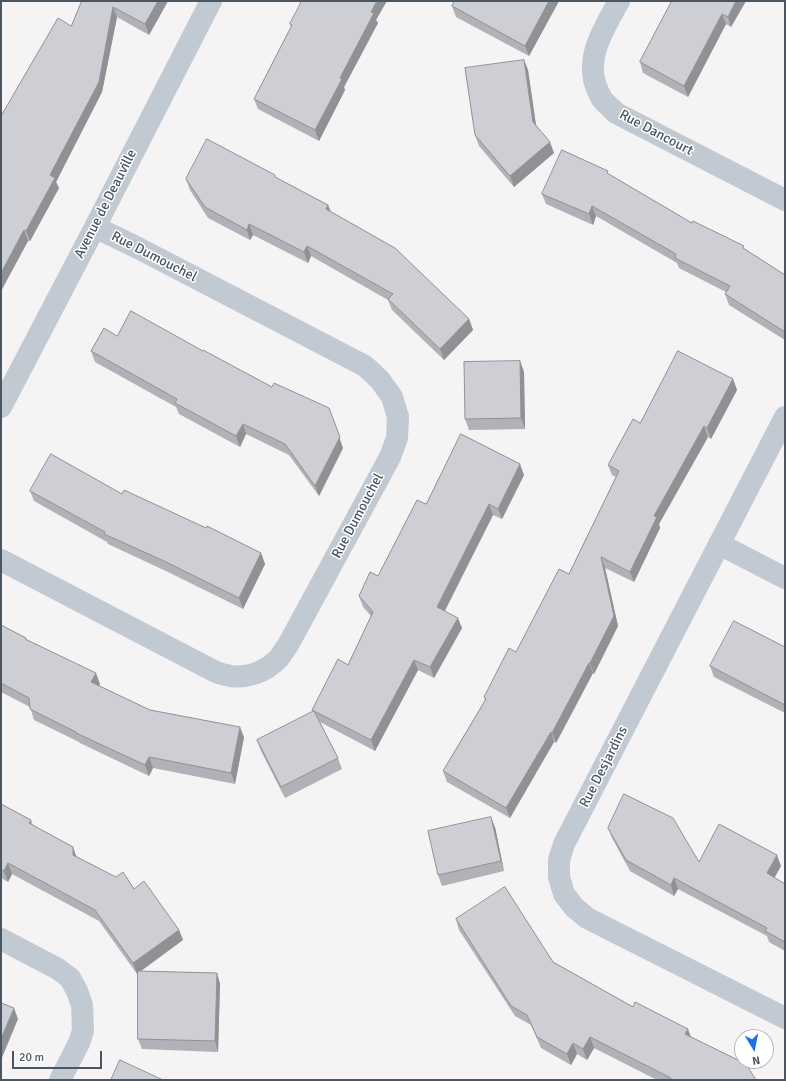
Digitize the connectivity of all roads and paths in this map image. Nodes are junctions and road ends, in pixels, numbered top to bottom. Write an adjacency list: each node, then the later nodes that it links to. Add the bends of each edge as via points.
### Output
1 (211, 1): 4 (street, Avenue de Deauville)
2 (619, 1): 3 (street, Rue Dancourt, via 602,33 592,63 594,83 602,98 616,113)
3 (785, 200)
4 (95, 227): 5 (street, Avenue de Deauville); 8 (street, Rue Dumouchel, via 365,366 380,380 392,397 398,417 397,438 390,457 288,645 268,668 257,673 235,677 214,671)
5 (1, 407)
6 (785, 418): 7 (street, Rue Desjardins)
7 (719, 544): 9 (street); 11 (street, Rue Desjardins, via 564,844 559,860 559,877 564,894 587,918)
8 (1, 560)
9 (785, 578)
10 (1, 939): 12 (street, via 58,969 70,978 77,991 82,1005 83,1031)
11 (785, 1018)
12 (60, 1080)

